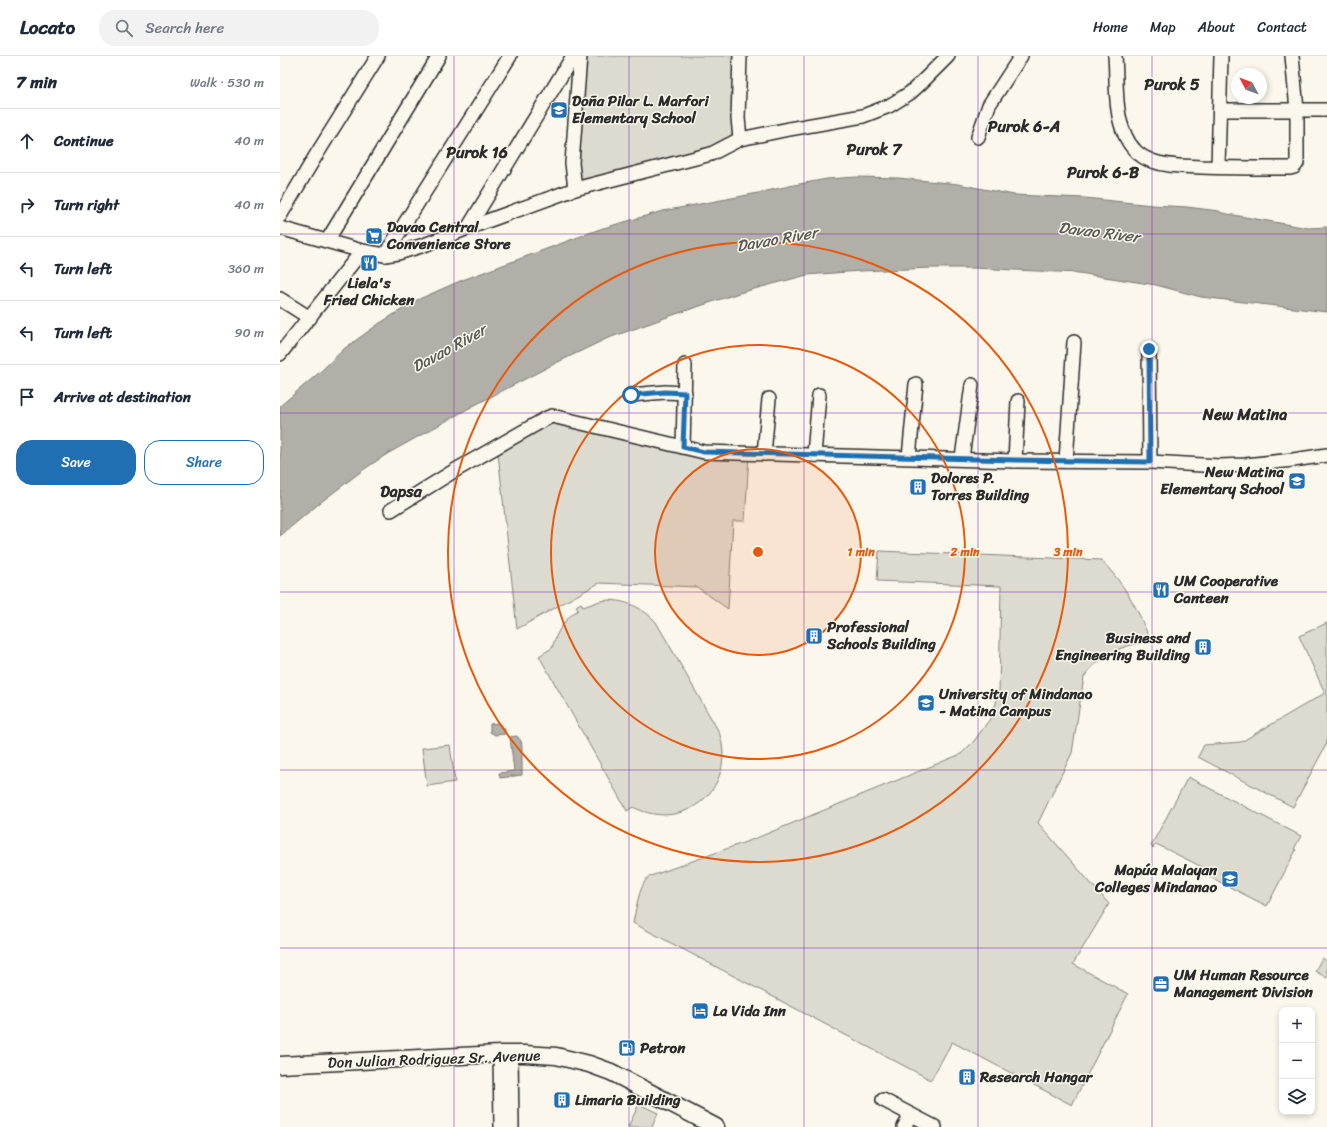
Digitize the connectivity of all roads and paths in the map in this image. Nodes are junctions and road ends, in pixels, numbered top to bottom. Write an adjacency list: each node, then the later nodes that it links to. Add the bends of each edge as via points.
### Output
1 (378, 56): 19 (street)
2 (439, 56): 22 (street)
3 (510, 56): 24 (street)
4 (573, 56): 21 (street)
5 (580, 56): 18 (street, via 572,163)
6 (740, 56): 16 (street)
7 (948, 56): 16 (street, via 910,93 876,112)
8 (1021, 56): 15 (street, via 989,105)
9 (1115, 56): 17 (street, via 1118,110 1124,134 1131,146 1151,161 1163,164)
10 (1221, 56): 12 (street)
11 (1292, 56): 13 (street)
12 (1220, 110): 13 (street); 17 (street)
13 (1297, 110): 14 (street); 17 (street, via 1297,163 1294,167)
14 (1327, 110)
15 (978, 137)
16 (740, 139): 18 (street, via 711,154)
17 (1218, 167)
18 (575, 189): 21 (street)
19 (280, 216)
20 (280, 228): 22 (street)
21 (468, 228): 24 (street, via 424,245 398,253)
22 (327, 240): 23 (street)
23 (362, 251): 24 (street); 26 (street)
24 (384, 254)
25 (280, 299): 26 (street)
26 (310, 318): 29 (street)
27 (1074, 342): 45 (street)
28 (1149, 349): 46 (street)
29 (280, 354)
30 (685, 365): 33 (street)
31 (916, 384): 42 (street)
32 (972, 385): 43 (street)
33 (685, 393): 34 (street); 38 (street)
34 (631, 395)
35 (819, 395): 40 (street)
36 (769, 399): 39 (street)
37 (1018, 401): 44 (street)
38 (683, 447): 39 (street, via 704,452); 47 (street, via 552,416)
39 (764, 454): 40 (street)
40 (814, 455): 42 (street)
41 (1327, 455): 46 (street, via 1220,466)
42 (908, 457): 43 (street)
43 (962, 458): 44 (street)
44 (1015, 460): 45 (street)
45 (1066, 461): 46 (street)
46 (1150, 462)
47 (391, 510)
48 (506, 1054): 49 (main road, Don Julian Rodriguez Sr. Avenue); 52 (street); 53 (street); 54 (main road, Don Julian Rodriguez Sr. Avenue, via 556,1056 589,1064 611,1072)
49 (280, 1065)
50 (883, 1100): 51 (street)
51 (911, 1115): 55 (street); 56 (street)
52 (501, 1127)
53 (512, 1127)
54 (716, 1127)
55 (904, 1127)
56 (935, 1127)

